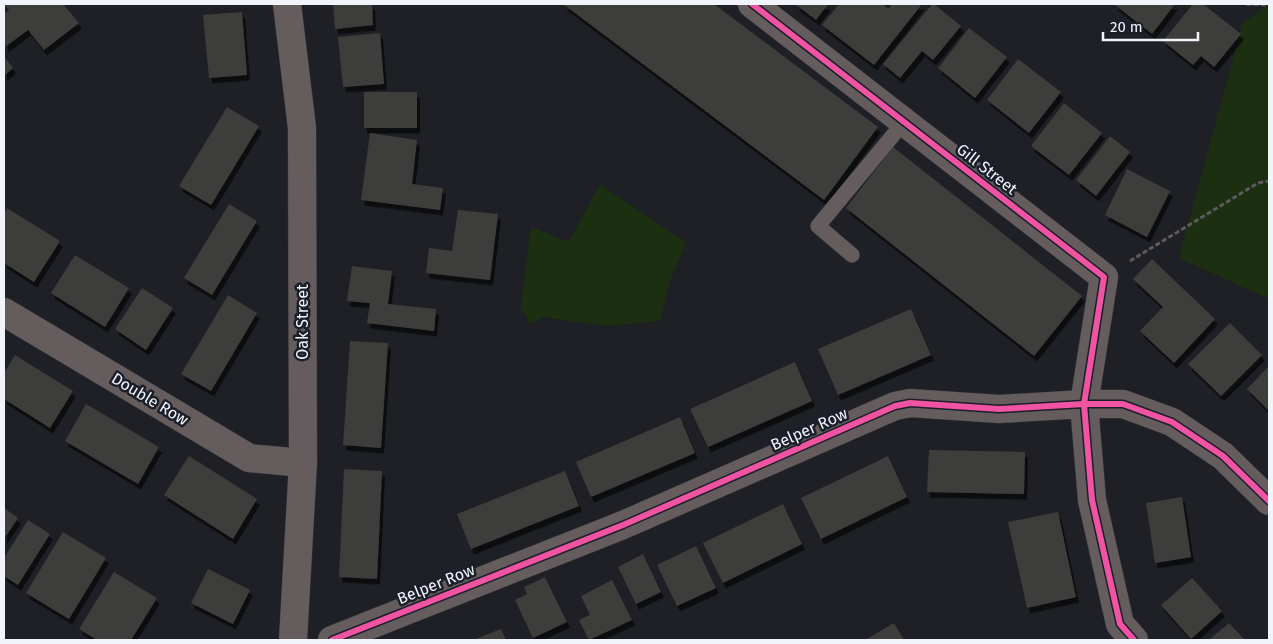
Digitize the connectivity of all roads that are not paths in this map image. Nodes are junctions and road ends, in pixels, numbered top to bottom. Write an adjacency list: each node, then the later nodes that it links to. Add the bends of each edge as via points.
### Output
1 (287, 4): 7 (street, Oak Street, via 302,128)
2 (752, 4): 3 (street, Gill Street)
3 (904, 122): 4 (lane, via 818,226); 6 (street, Gill Street, via 1104,277)
4 (852, 255)
5 (4, 312): 7 (street, Double Row, via 249,458)
6 (1084, 404): 8 (street, Belper Row, via 1123,404 1172,422 1223,456); 10 (street, Belper Row, via 999,409 910,403 894,406 623,526); 11 (street, via 1092,500 1120,624)
7 (302, 464): 9 (street, Oak Street)
8 (1269, 501)
9 (293, 640)
10 (332, 640)
11 (1134, 640)

